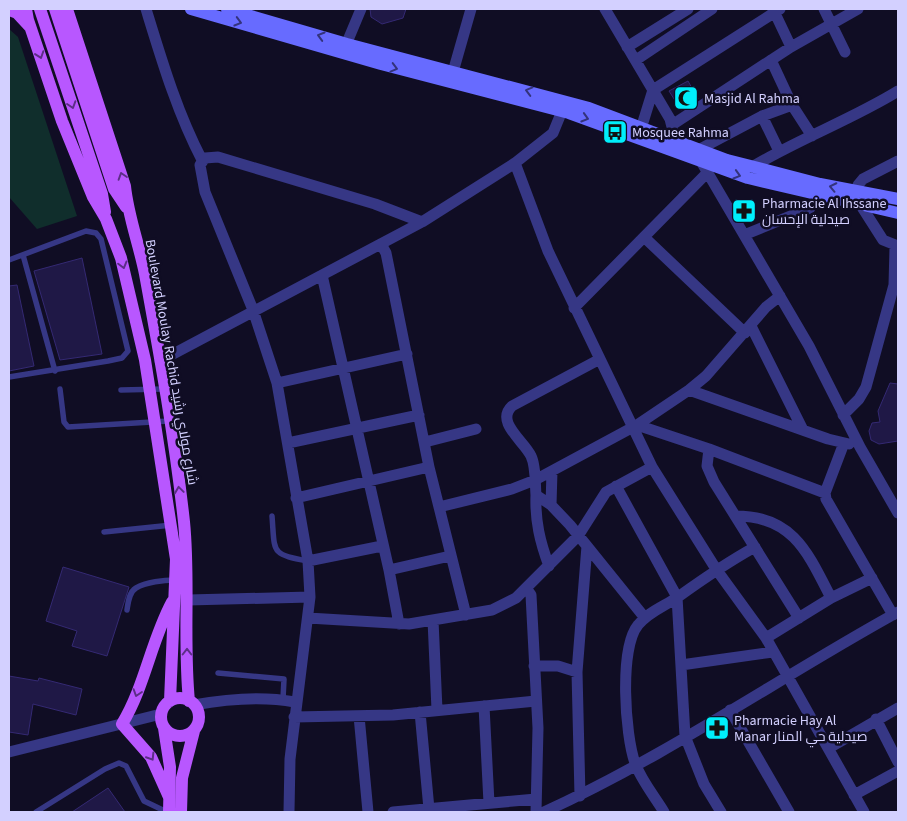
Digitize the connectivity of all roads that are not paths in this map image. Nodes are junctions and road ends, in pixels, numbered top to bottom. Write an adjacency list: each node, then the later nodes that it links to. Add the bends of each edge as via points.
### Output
1 (26, 9): 17 (main road, Boulevard Moulay Rachid شارع مولاي رشيد)
2 (40, 9): 44 (main road, one-way to 44, via 102,194)
3 (64, 9): 62 (main road, Boulevard Moulay Rachid شارع مولاي رشيد, one-way to 3, via 140,250 127,210 125,186)
4 (146, 9): 35 (street, via 168,82)
5 (191, 9): 20 (main road, one-way to 20)
6 (226, 9): 20 (main road, one-way to 6)
7 (361, 9): 20 (street)
8 (471, 9): 24 (street)
9 (605, 9): 18 (street)
10 (688, 9): 18 (street)
11 (712, 9): 22 (street)
12 (824, 9): 16 (street)
13 (858, 9): 16 (street)
14 (9, 10): 17 (main road, via 17,13)
15 (776, 10): 19 (street); 25 (street)
16 (832, 25): 19 (street); 21 (street)
17 (30, 27): 44 (main road, Boulevard Moulay Rachid شارع مولاي رشيد, one-way to 44, via 62,121 93,197)
18 (627, 47): 22 (street)
19 (791, 47): 23 (street)
20 (344, 48): 24 (main road)
21 (845, 52)
22 (636, 60): 25 (street)
23 (771, 60): 27 (street); 32 (street)
24 (451, 78): 28 (main road)
25 (653, 90): 30 (street); 32 (street)
26 (898, 90): 31 (street, via 844,122)
27 (792, 105): 29 (street); 31 (street)
28 (563, 106): 30 (main road); 37 (street, via 554,133)
29 (762, 116): 33 (street); 34 (street)
30 (641, 131): 32 (main road)
31 (812, 136): 34 (street)
32 (671, 137): 33 (main road); 39 (main road)
33 (700, 148): 38 (main road)
34 (779, 151): 38 (street)
35 (202, 160): 45 (street, via 213,156 375,204); 56 (street, via 199,169 205,192)
36 (898, 162): 41 (street, via 858,184)
37 (515, 164): 45 (street); 55 (street)
38 (752, 167): 41 (main road, one-way to 38)
39 (704, 169): 41 (main road, one-way to 41); 47 (street); 48 (street)
40 (898, 199): 41 (main road)
41 (858, 200): 43 (main road); 50 (street, via 883,240)
42 (810, 208): 47 (street)
43 (898, 213)
44 (108, 222): 46 (lane); 58 (main road, Boulevard Moulay Rachid شارع مولاي رشيد, one-way to 58, via 121,258)
45 (422, 222): 49 (street)
46 (91, 231): 51 (lane); 60 (lane, via 101,239 127,345)
47 (744, 235): 54 (street)
48 (644, 237): 55 (street); 57 (street)
49 (381, 244): 53 (street); 59 (street, via 386,253)
50 (896, 246): 73 (street, via 894,285 866,387)
51 (23, 255): 52 (lane); 64 (lane)
52 (9, 260)
53 (322, 275): 56 (street); 63 (street)
54 (780, 296): 57 (street); 73 (street)
55 (574, 308): 61 (street)
56 (253, 310): 62 (street); 66 (street)
57 (748, 329): 71 (street, via 718,364); 79 (street)
58 (143, 352): 60 (lane); 70 (main road, Boulevard Moulay Rachid شارع مولاي رشيد)
59 (407, 354): 63 (street); 72 (street)
60 (126, 355): 64 (lane)
61 (600, 359): 76 (street); 88 (street, via 530,395 507,412 508,423 531,457)
62 (160, 361): 68 (main road, Boulevard Moulay Rachid شارع مولاي رشيد)
63 (344, 366): 66 (street); 77 (street)
64 (54, 371): 65 (lane)
65 (9, 377)
66 (277, 383): 81 (street)
67 (60, 389): 75 (lane, via 64,422 68,427)
68 (164, 389): 70 (lane); 74 (main road, Boulevard Moulay Rachid شارع مولاي رشيد)
69 (121, 390): 70 (lane)
70 (151, 390): 75 (main road, Boulevard Moulay Rachid شارع مولاي رشيد)
71 (689, 390): 76 (street); 79 (street)
72 (420, 415): 77 (street); 80 (street)
73 (843, 415): 83 (street)
74 (169, 421): 75 (lane); 99 (main road, Boulevard Moulay Rachid شارع مولاي رشيد, one-way to 74)
75 (156, 422): 99 (main road, Boulevard Moulay Rachid شارع مولاي رشيد)
76 (635, 426): 84 (street); 86 (street); 87 (street)
77 (356, 429): 81 (street); 89 (street)
78 (476, 429): 80 (street)
79 (803, 430): 82 (street)
80 (425, 442): 85 (street)
81 (288, 443): 93 (street)
82 (844, 443): 83 (street); 91 (street)
83 (860, 447): 96 (street)
84 (709, 449): 91 (street); 98 (street, via 707,466)
85 (429, 467): 89 (street); 95 (street)
86 (652, 467): 90 (street); 108 (street)
87 (552, 472): 88 (street); 94 (street)
88 (535, 480): 92 (street); 95 (street)
89 (367, 482): 93 (street); 102 (street)
90 (616, 486): 101 (street, via 603,495); 114 (street)
91 (825, 493): 110 (street, via 829,508)
92 (536, 495): 94 (street); 107 (street, via 540,542)
93 (296, 498): 106 (street)
94 (551, 505): 101 (street)
95 (439, 508): 105 (street)
96 (898, 513)
97 (272, 516): 106 (lane, via 277,552)
98 (736, 516): 104 (street); 115 (street, via 756,516 791,532)
99 (178, 524): 100 (lane); 111 (main road, Boulevard Moulay Rachid شارع مولاي رشيد); 117 (main road, Boulevard Moulay Rachid شارع مولاي رشيد)
100 (104, 532)
101 (578, 536): 103 (street); 107 (street)
102 (382, 546): 106 (street); 109 (street)
103 (587, 546): 122 (street); 130 (street)
104 (755, 547): 108 (street); 123 (street)
105 (450, 556): 109 (street); 120 (street)
106 (308, 561): 113 (street)
107 (549, 566): 112 (street)
108 (716, 569): 114 (street); 126 (street)
109 (389, 570): 125 (street)
110 (872, 578): 115 (street); 119 (street)
111 (175, 580): 116 (main road, Boulevard Moulay Rachid شارع مولاي رشيد); 118 (lane, via 135,588)
112 (526, 588): 120 (street, via 506,604); 129 (street, via 531,595)
113 (310, 597): 117 (street); 121 (street)
114 (677, 597): 122 (street); 128 (street)
115 (830, 598): 123 (street)
116 (174, 599): 134 (main road, Boulevard Moulay Rachid شارع مولاي رشيد); 147 (main road, one-way to 147, via 157,633 134,704)
117 (188, 600): 137 (main road, Boulevard Moulay Rachid شارع مولاي رشيد, one-way to 117)
118 (127, 610)
119 (896, 613): 132 (street)
120 (466, 614): 124 (street)
121 (308, 618): 125 (street); 136 (street)
122 (645, 618): 154 (street, via 633,631 627,661 627,718)
123 (800, 618): 126 (street)
124 (433, 620): 125 (street); 140 (street)
125 (399, 624)
126 (766, 638): 127 (street)
127 (773, 652): 128 (street); 132 (street)
128 (681, 665): 150 (street)
129 (534, 666): 130 (street, via 558,666); 135 (street)
130 (577, 672): 157 (street)
131 (218, 673): 133 (lane, via 284,679)
132 (786, 677): 141 (street); 151 (street)
133 (283, 699): 136 (street); 137 (street)
134 (170, 701): 137 (main road, via 183,698); 143 (main road)
135 (536, 701): 138 (street); 159 (street)
136 (295, 702): 145 (street)
137 (192, 703): 149 (main road, via 199,718)
138 (484, 706): 140 (street); 160 (street)
139 (898, 708): 146 (street)
140 (436, 710): 142 (street)
141 (730, 710): 150 (street); 172 (street)
142 (420, 712): 144 (street); 161 (street)
143 (161, 714): 147 (street); 148 (main road)
144 (359, 716): 145 (street); 166 (street)
145 (294, 717): 165 (street)
146 (876, 719): 151 (street); 153 (street)
147 (122, 724): 152 (street); 158 (main road, one-way to 158, via 151,756)
148 (164, 728): 149 (main road, via 177,736 186,736); 158 (main road, via 170,762)
149 (194, 731): 164 (main road, via 182,778)
150 (685, 736): 154 (street); 171 (street, via 704,784)
151 (829, 748): 156 (street)
152 (9, 752)
153 (898, 762)
154 (635, 765): 157 (street); 170 (street)
155 (898, 772): 156 (street)
156 (854, 795): 173 (street)
157 (580, 796): 169 (street)
158 (169, 797): 163 (main road)
159 (536, 798): 160 (street); 168 (street)
160 (489, 803): 161 (street)
161 (429, 809): 167 (street)
162 (36, 812): 163 (lane, via 119,763 126,766 144,801)
163 (168, 812)
164 (181, 812)
165 (288, 812)
166 (368, 812)
167 (399, 812)
168 (536, 812)
169 (544, 812)
170 (664, 812)
171 (720, 812)
172 (789, 812)
173 (864, 812)

